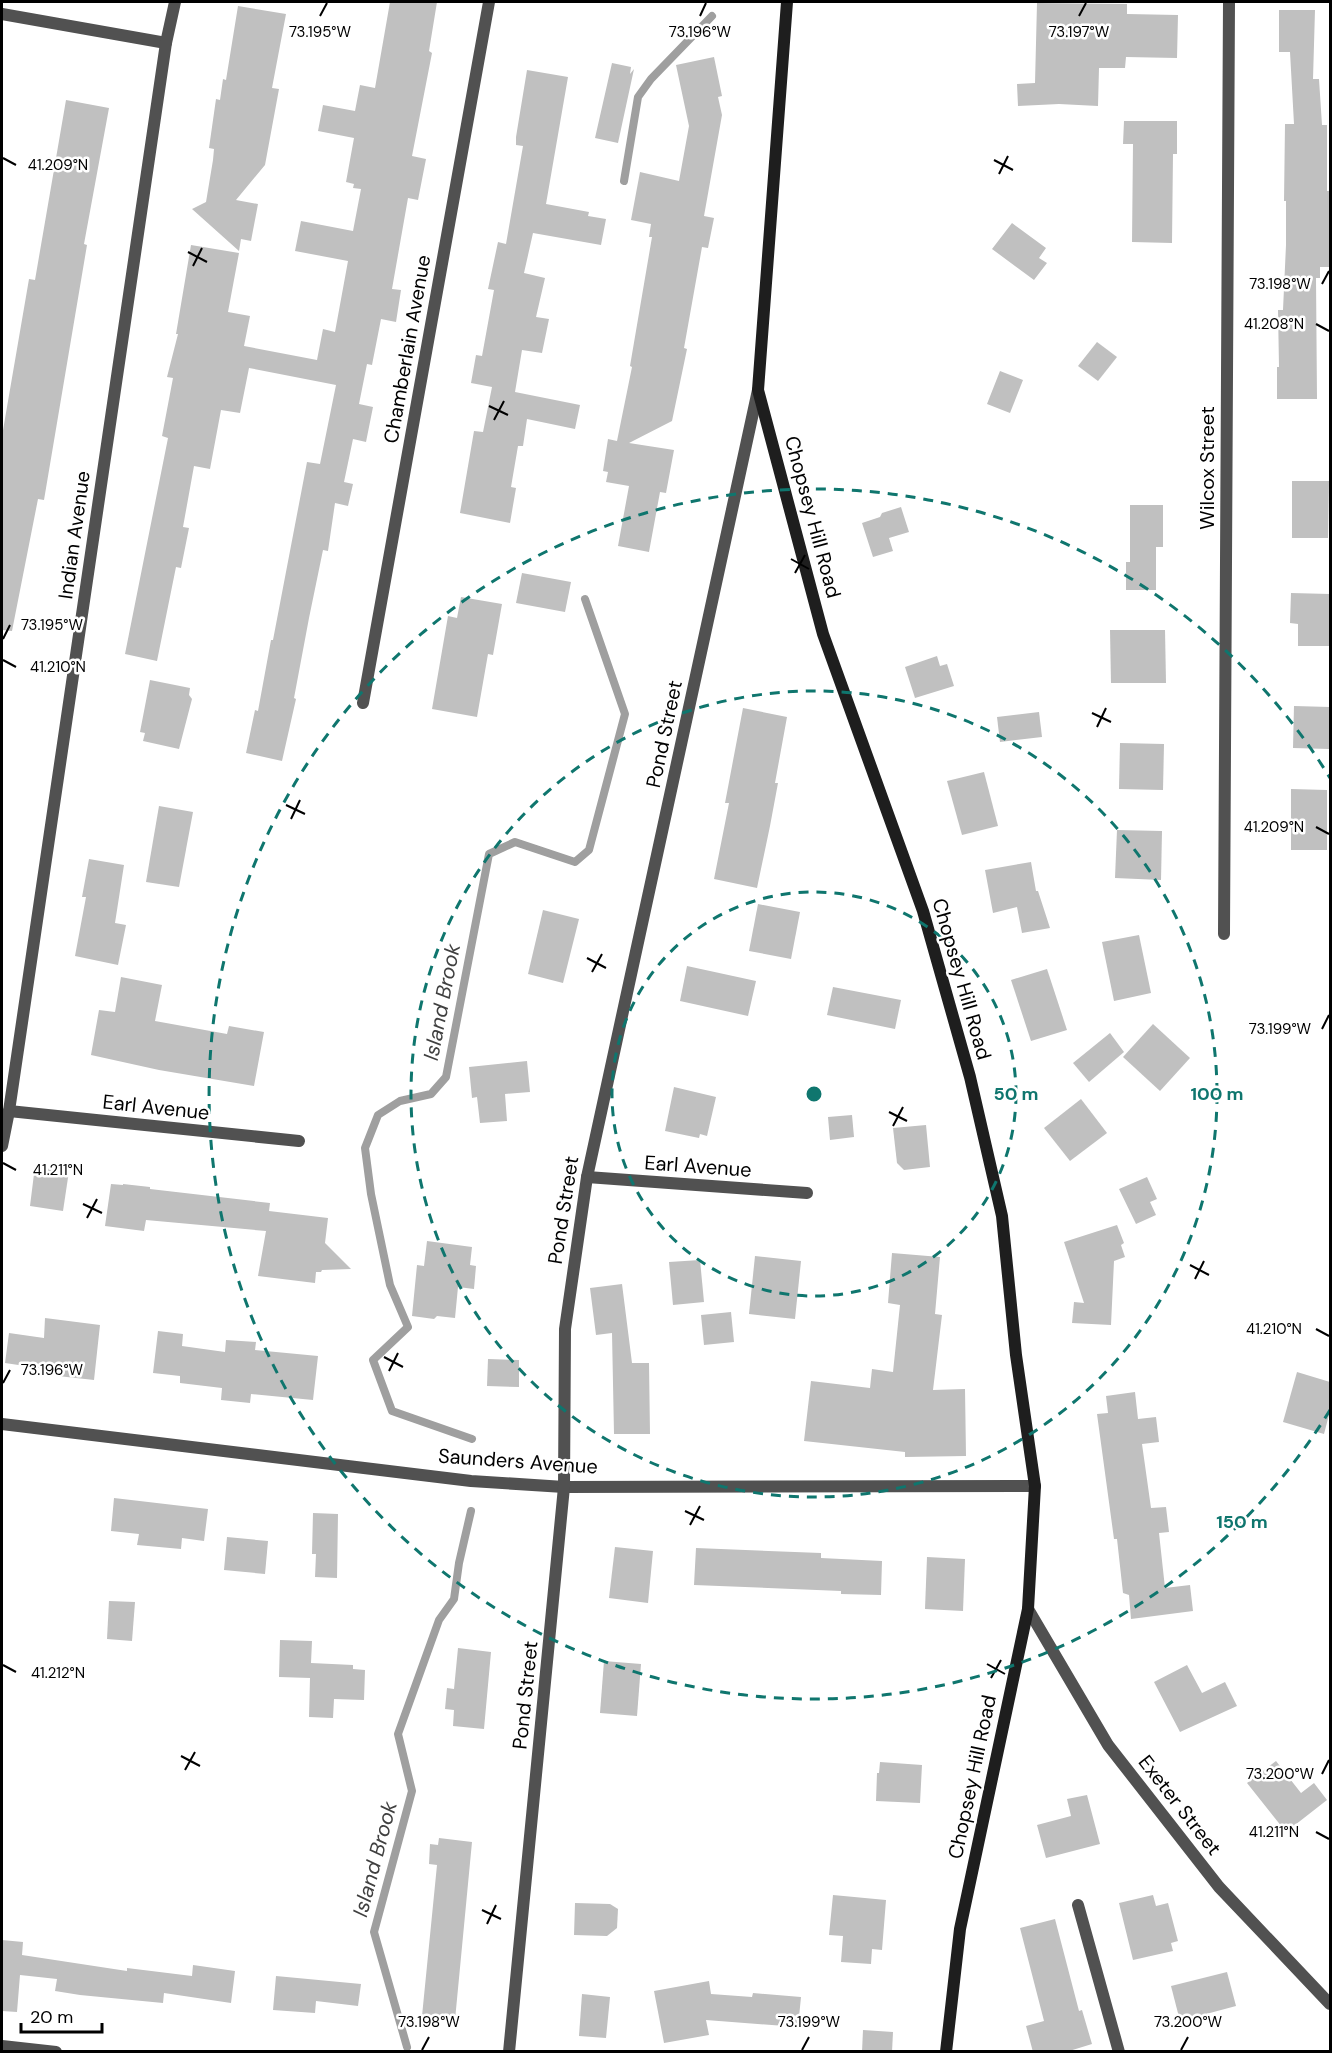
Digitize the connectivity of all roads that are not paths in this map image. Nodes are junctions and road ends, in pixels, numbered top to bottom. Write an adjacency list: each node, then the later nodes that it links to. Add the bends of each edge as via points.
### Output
1 (175, 2): 6 (street, Indian Avenue)
2 (489, 2): 8 (street, Chamberlain Avenue)
3 (787, 2): 7 (street, Chopsey Hill Road)
4 (1229, 2): 9 (street, Wilcox Street)
5 (2, 14): 6 (street)
6 (166, 43): 10 (street, Indian Avenue)
7 (759, 390): 13 (street, Pond Street); 16 (street, Chopsey Hill Road, via 824,634 923,911 970,1077 1002,1216)
8 (363, 703)
9 (1224, 934)
10 (9, 1111): 11 (street, Earl Avenue); 12 (street, Indian Avenue)
11 (299, 1141)
12 (2, 1146)
13 (587, 1177): 14 (street, Earl Avenue); 17 (street, Pond Street, via 565,1329)
14 (807, 1193)
15 (2, 1424): 17 (street, Saunders Avenue, via 471,1481)
16 (1035, 1486): 17 (street, Saunders Avenue); 18 (street, Chopsey Hill Road)
17 (564, 1487): 23 (street, Pond Street)
18 (1028, 1609): 20 (street, Exeter Street, via 1108,1745 1219,1887); 24 (street, Chopsey Hill Road, via 960,1929)
19 (1078, 1905): 25 (street)
20 (1330, 2004)
21 (2, 2046): 22 (street)
22 (56, 2052)
23 (509, 2052)
24 (946, 2052)
25 (1119, 2052)

